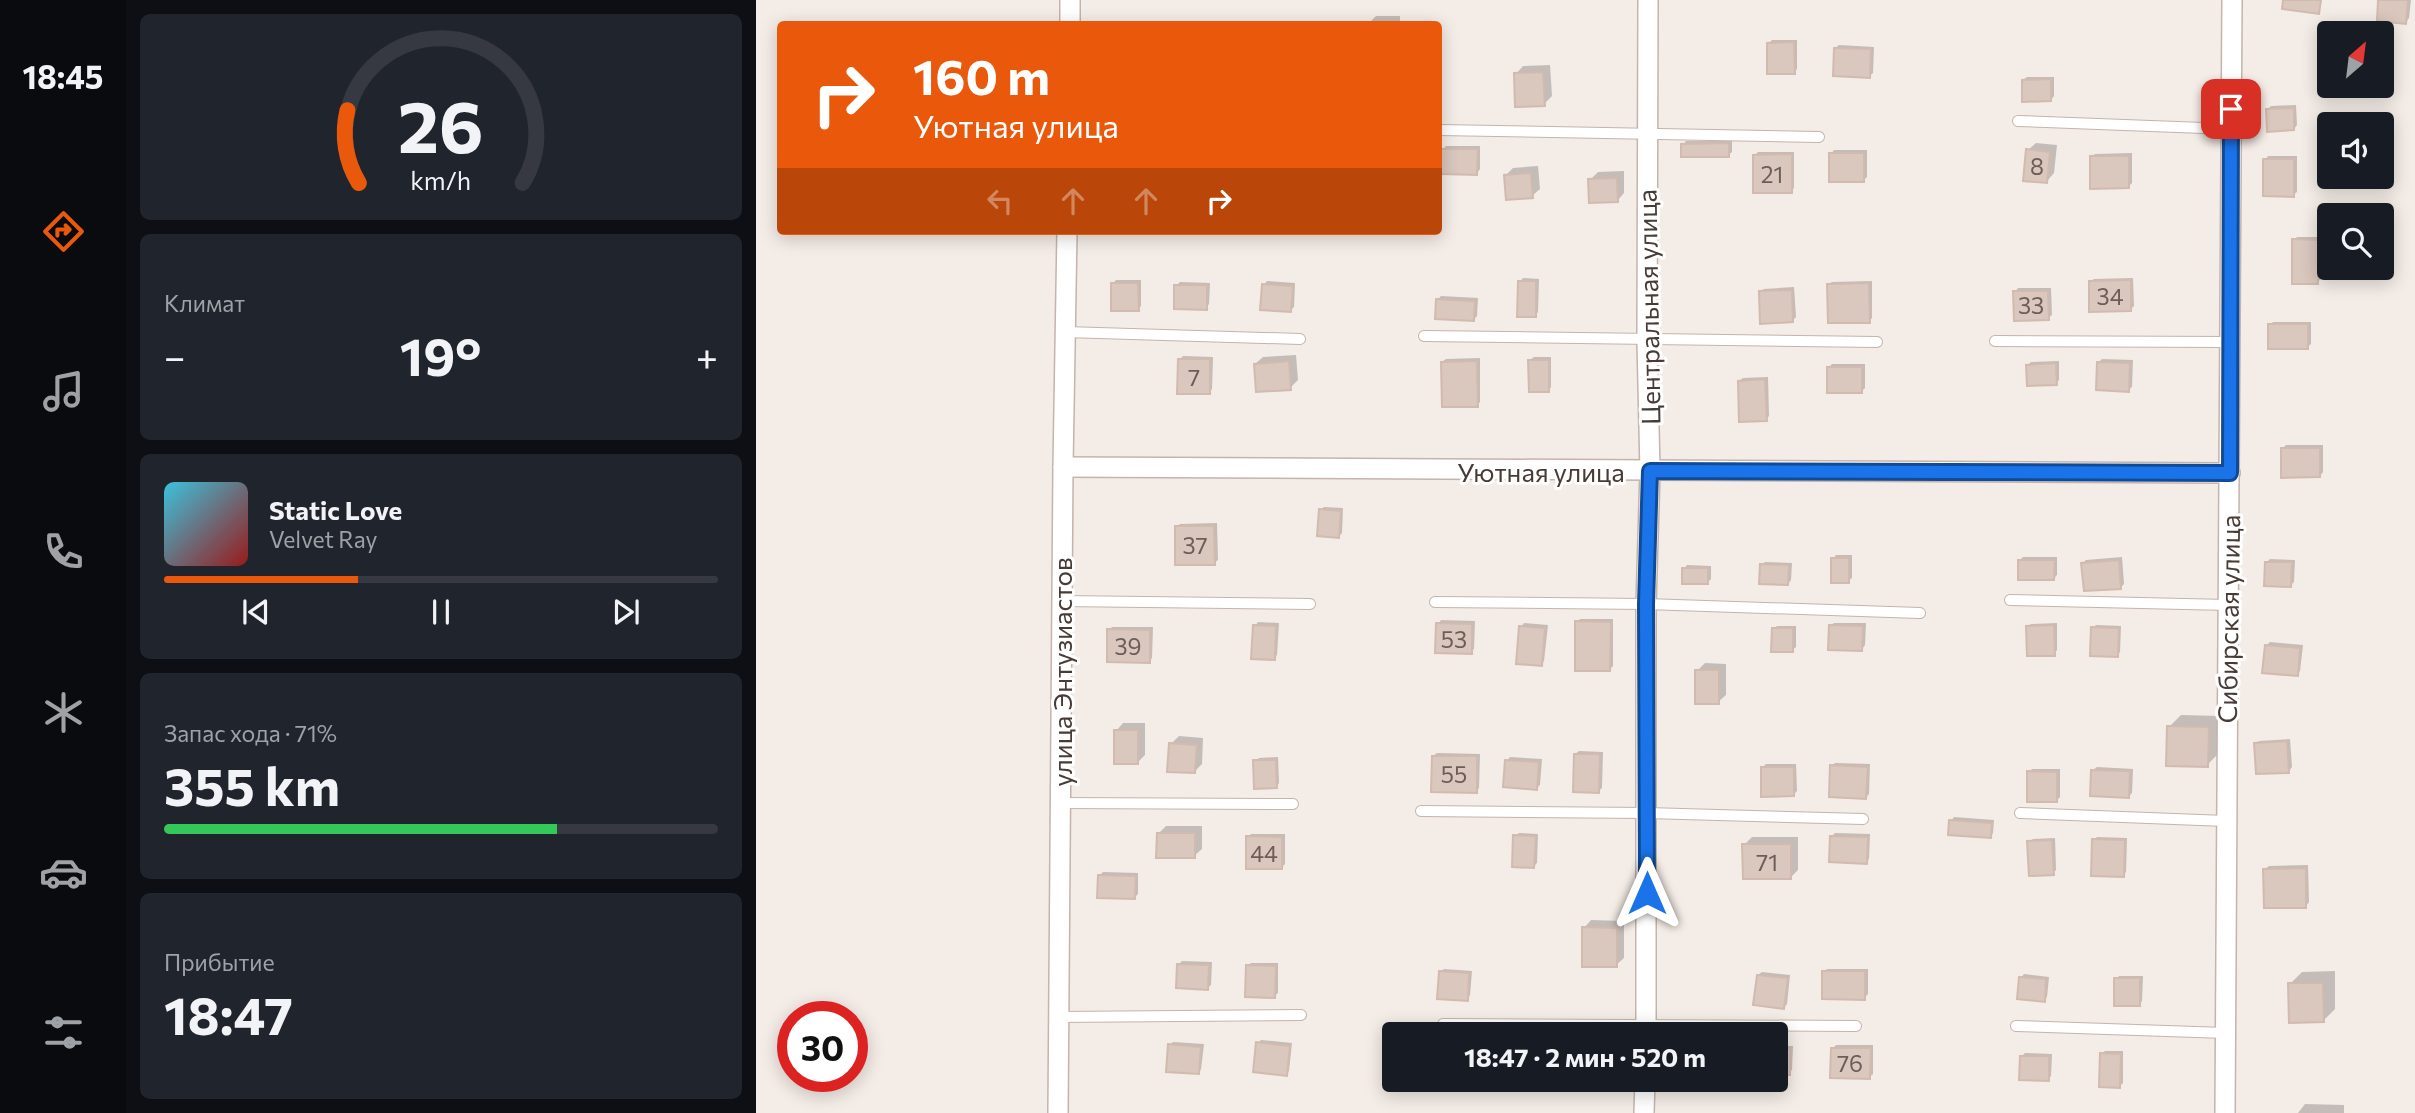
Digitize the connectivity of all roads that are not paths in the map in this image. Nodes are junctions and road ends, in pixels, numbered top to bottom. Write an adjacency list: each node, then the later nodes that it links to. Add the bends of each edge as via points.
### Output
1 (1070, 0): 4 (street)
2 (1648, 0): 8 (street, Центральная улица)
3 (2232, 0): 6 (street, Сибирская улица)
4 (1070, 21)
5 (2018, 121): 6 (lane)
6 (2230, 129): 17 (street, Сибирская улица)
7 (1442, 130): 8 (lane)
8 (1646, 134): 9 (lane); 14 (street, Центральная улица)
9 (1819, 137)
10 (1067, 235): 11 (street, улица Энтузиастов)
11 (1065, 332): 13 (lane); 18 (street, улица Энтузиастов)
12 (1424, 336): 14 (lane)
13 (1300, 339)
14 (1647, 341): 16 (lane); 19 (street, Центральная улица)
15 (1995, 341): 17 (lane)
16 (1877, 342)
17 (2231, 342): 20 (street, Сибирская улица)
18 (1063, 467): 19 (street, Уютная улица); 22 (street, улица Энтузиастов)
19 (1650, 471): 20 (street, Уютная улица); 25 (street, Центральная улица)
20 (2230, 473): 26 (street, Сибирская улица)
21 (2011, 600): 26 (lane)
22 (1062, 601): 24 (lane); 28 (street, улица Энтузиастов)
23 (1435, 603): 25 (lane)
24 (1310, 604)
25 (1646, 604): 27 (lane); 31 (street, Центральная улица)
26 (2228, 605): 34 (street, Сибирская улица)
27 (1920, 613)
28 (1060, 803): 29 (lane); 36 (street, улица Энтузиастов)
29 (1293, 804)
30 (1421, 811): 31 (lane)
31 (1647, 813): 33 (lane); 37 (street, Центральная улица)
32 (2020, 813): 34 (lane)
33 (1863, 820)
34 (2226, 821): 41 (street, Сибирская улица)
35 (1301, 1015): 36 (lane)
36 (1058, 1017): 43 (street, улица Энтузиастов)
37 (1646, 1022)
38 (1856, 1026): 40 (lane)
39 (2016, 1026): 41 (lane)
40 (1788, 1027)
41 (2226, 1032): 45 (street, Сибирская улица)
42 (1645, 1092): 44 (street)
43 (1058, 1113)
44 (1644, 1113)
45 (2225, 1113)

